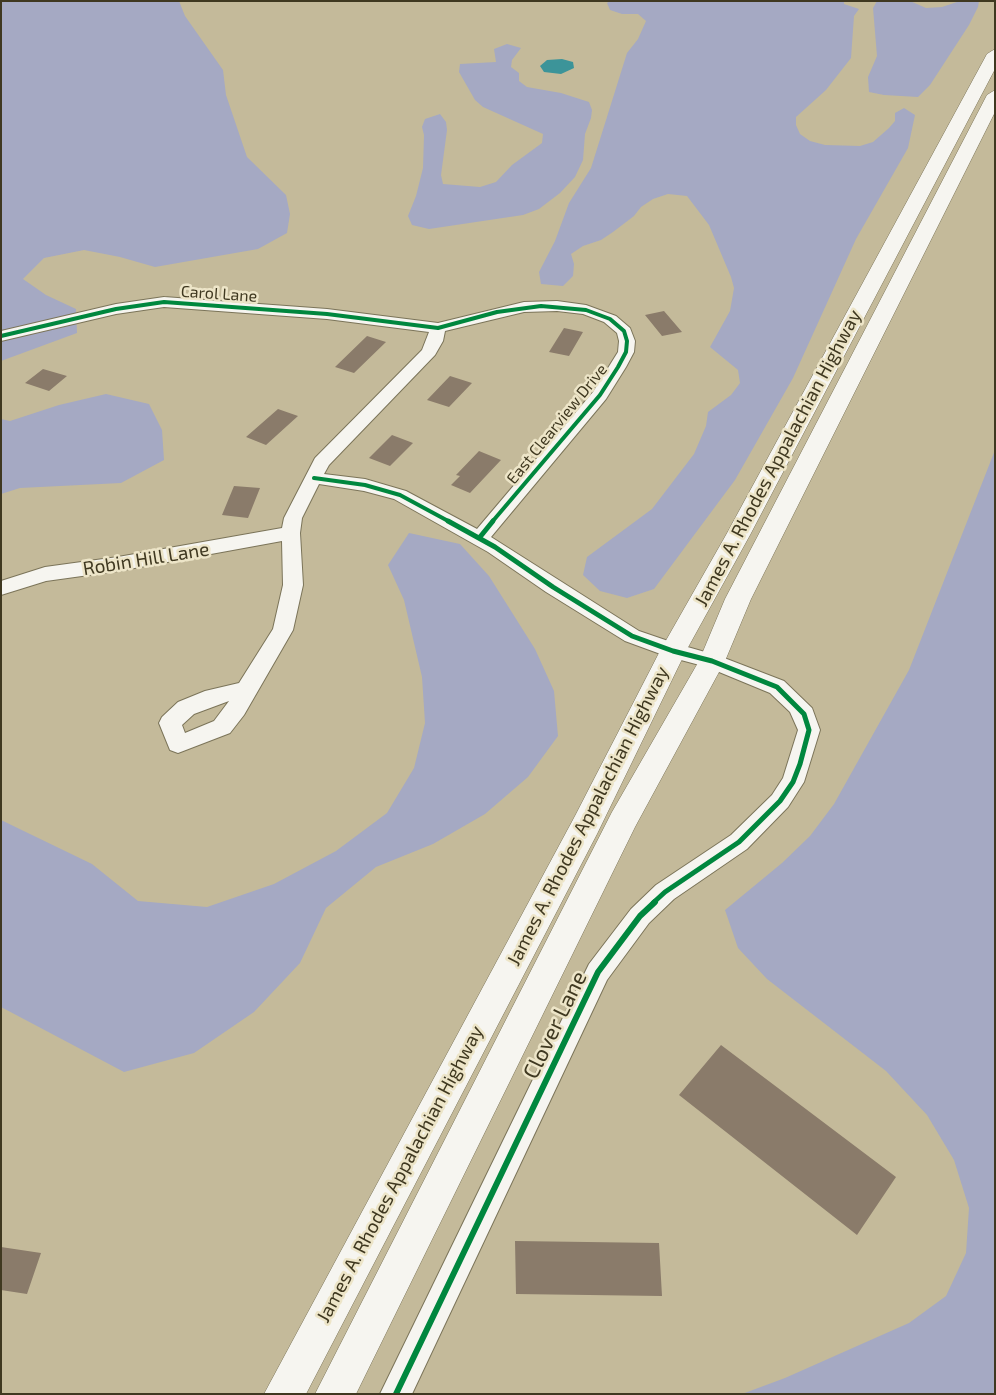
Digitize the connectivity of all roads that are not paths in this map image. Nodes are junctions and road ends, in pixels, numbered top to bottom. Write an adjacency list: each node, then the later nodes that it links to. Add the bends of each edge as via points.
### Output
1 (995, 54): 2 (highway, James A. Rhodes Appalachian Highway)
2 (989, 96): 9 (highway, James A. Rhodes Appalachian Highway); 10 (highway, James A. Rhodes Appalachian Highway, via 738,599)
3 (438, 328): 4 (street, Carol Lane, via 328,314 164,302 116,309); 5 (street, via 429,352 334,446 321,462); 7 (street, East Clearview Drive, via 497,312 557,306 586,310 610,319 624,331 627,341 626,352 600,395)
4 (1, 336)
5 (314, 478): 6 (street, via 293,518); 7 (street, Clover Lane, via 392,491)
6 (291, 533): 8 (street, Robin Hill Lane, via 46,574); 11 (street, via 293,585 283,630)
7 (480, 537): 9 (street, Clover Lane, via 596,615 632,636)
8 (1, 588)
9 (672, 650): 10 (street, Clover Lane); 12 (highway, James A. Rhodes Appalachian Highway, via 581,834)
10 (712, 661): 13 (highway, James A. Rhodes Appalachian Highway, via 618,830); 14 (street, Clover Lane, via 776,687 804,714 808,738 792,782 780,802 761,822 739,842 665,892 640,916 609,955)
11 (246, 689)
12 (284, 1394)
13 (335, 1394)
14 (396, 1394)

